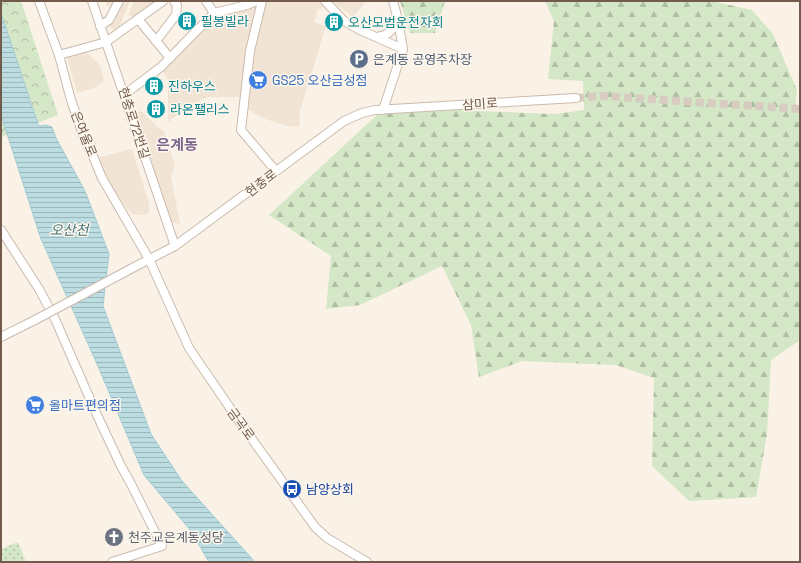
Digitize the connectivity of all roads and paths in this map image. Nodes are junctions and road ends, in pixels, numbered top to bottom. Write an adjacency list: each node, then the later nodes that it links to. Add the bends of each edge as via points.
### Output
1 (39, 1): 19 (street, 은여울로)
2 (92, 1): 14 (street, 현충로72번길)
3 (119, 1): 14 (street, via 109,20)
4 (163, 1): 12 (street)
5 (174, 1): 16 (street, via 177,5 176,15)
6 (206, 1): 11 (street)
7 (256, 1): 11 (street)
8 (262, 1): 24 (street, via 250,51 241,130)
9 (325, 1): 15 (street, via 344,21)
10 (393, 1): 13 (street)
11 (214, 13): 20 (street)
12 (138, 19): 16 (street); 17 (street)
13 (398, 20): 15 (street, via 386,36); 18 (street)
14 (100, 26): 17 (street, 현충로72번길)
15 (377, 38): 18 (street)
16 (156, 41): 20 (street)
17 (106, 42): 19 (street); 21 (street, 현충로72번길)
18 (403, 49): 23 (street)
19 (59, 55): 27 (street, 은여울로, via 86,143 102,178)
20 (170, 58): 21 (street)
21 (125, 94): 26 (street, 현충로72번길)
22 (576, 98): 23 (street, 삼미로)
23 (383, 110): 24 (street, 현충로, via 362,113 344,121)
24 (276, 171): 26 (street, 현충로)
25 (1, 230): 29 (street, via 55,319 114,451 162,546)
26 (175, 246): 27 (street, 현충로)
27 (149, 259): 28 (street, 현충로, bridge); 30 (street, 금곡로, via 192,355 239,421 315,526 327,538)
28 (1, 337)
29 (112, 562)
30 (367, 562)

